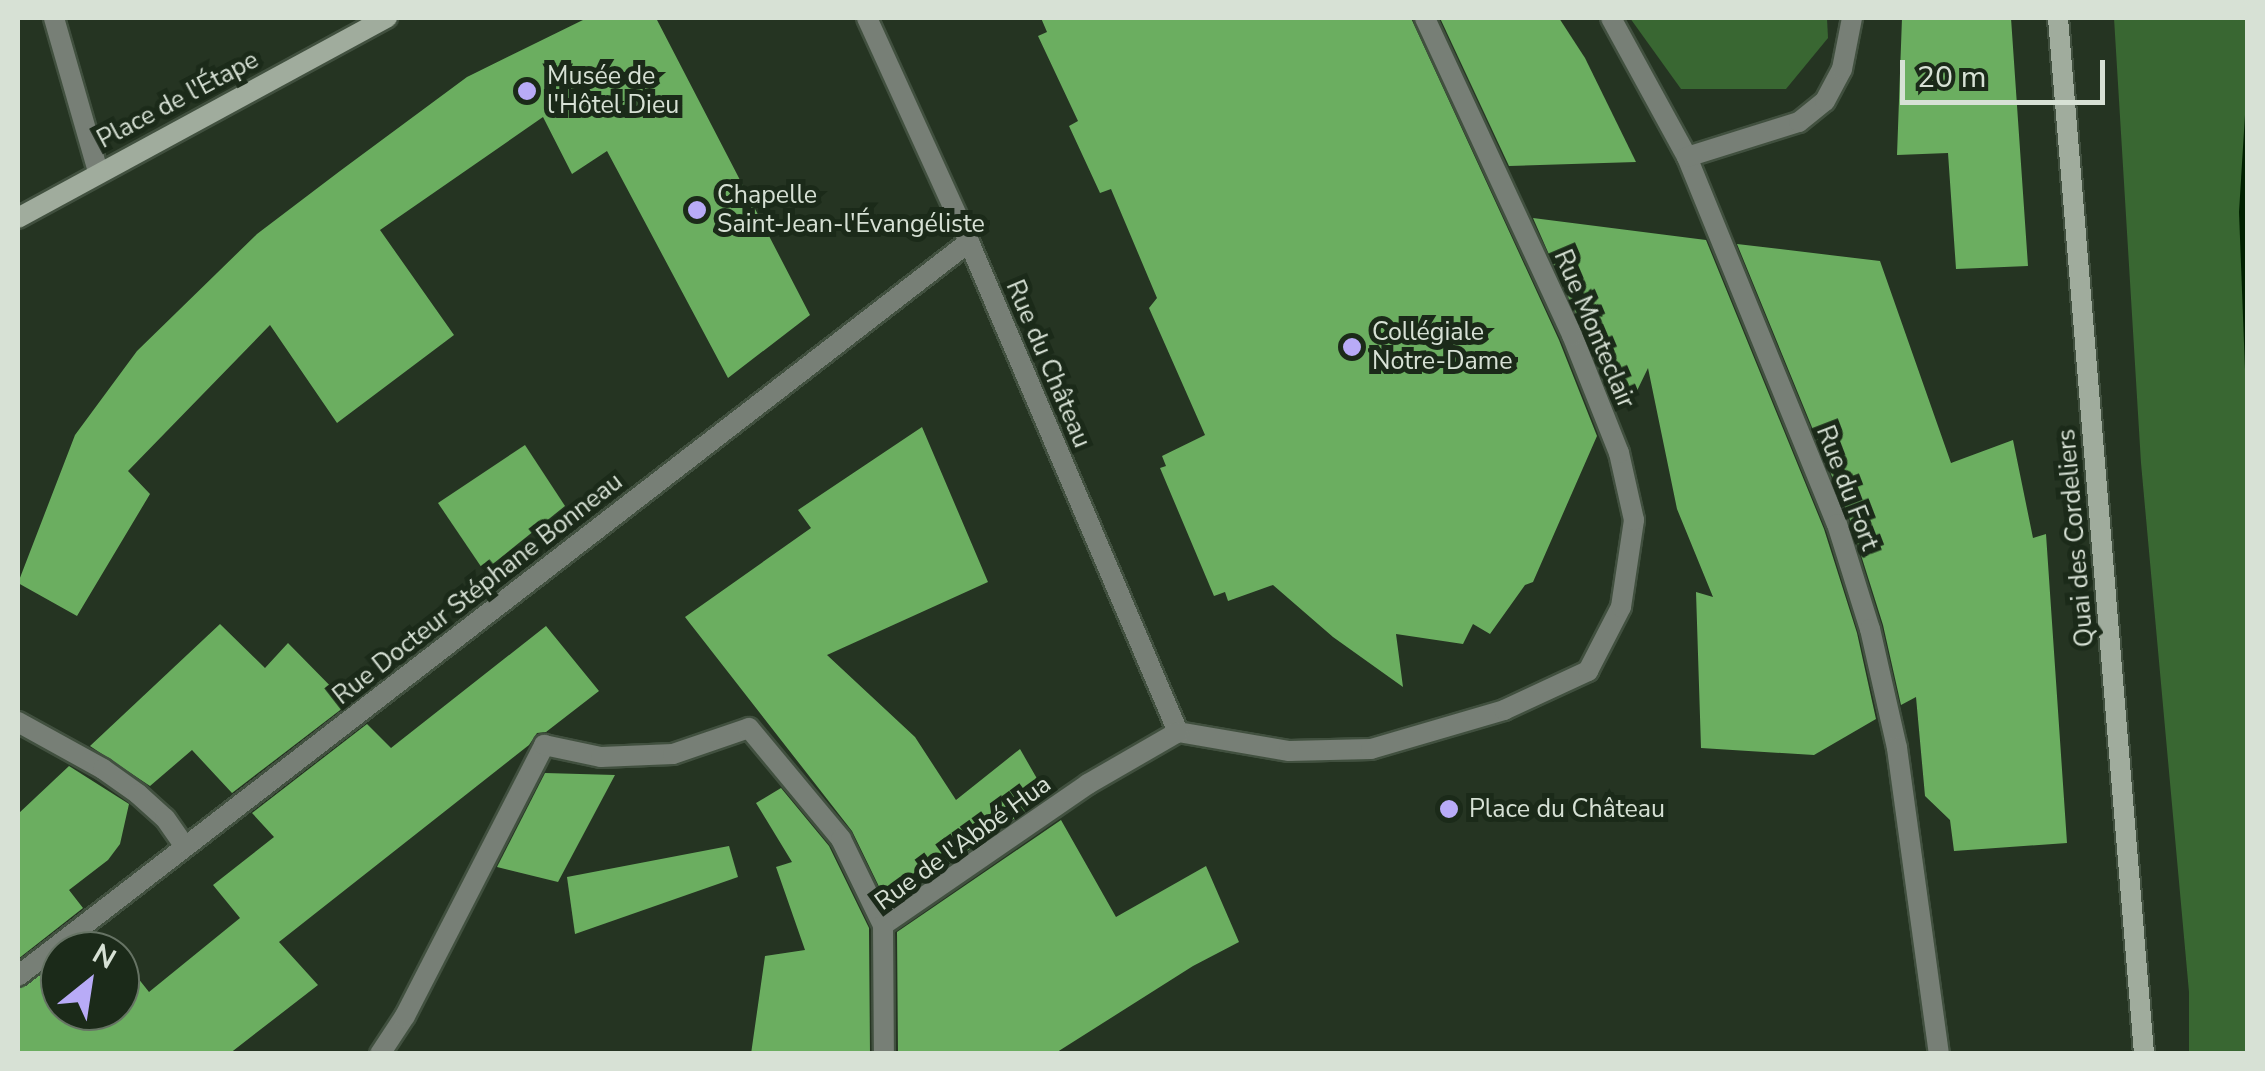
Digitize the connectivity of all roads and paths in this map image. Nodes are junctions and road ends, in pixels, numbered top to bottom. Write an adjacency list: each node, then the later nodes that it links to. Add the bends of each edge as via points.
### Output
1 (54, 18): 9 (street)
2 (387, 18): 9 (main road, Place de l'Étape)
3 (868, 18): 11 (street, Rue du Château)
4 (1425, 18): 13 (street, Rue Monteclair, via 1572,335 1619,453 1634,520 1621,607 1588,671 1504,710 1372,749 1290,750)
5 (1611, 18): 8 (street, Rue du Fort)
6 (1852, 18): 8 (street, via 1842,69 1825,102 1799,122)
7 (2058, 18): 20 (main road, Quai des Cordeliers)
8 (1687, 157): 19 (street, Rue du Fort, via 1837,524 1870,630 1897,748)
9 (98, 170): 10 (main road, Place de l'Étape)
10 (18, 218)
11 (969, 242): 13 (street, Rue du Château); 14 (street, Rue Docteur Stéphane Bonneau)
12 (18, 722): 14 (street, via 138,794)
13 (1178, 732): 15 (street, Rue de l'Abbé Hua, via 1088,784)
14 (185, 847): 16 (street, Rue Docteur Stéphane Bonneau)
15 (883, 925): 17 (street, via 841,839 749,728 673,754 601,756 544,745); 18 (street, Rue de l'Abbé Hua)
16 (18, 976)
17 (380, 1054)
18 (884, 1054)
19 (1939, 1054)
20 (2144, 1054)

